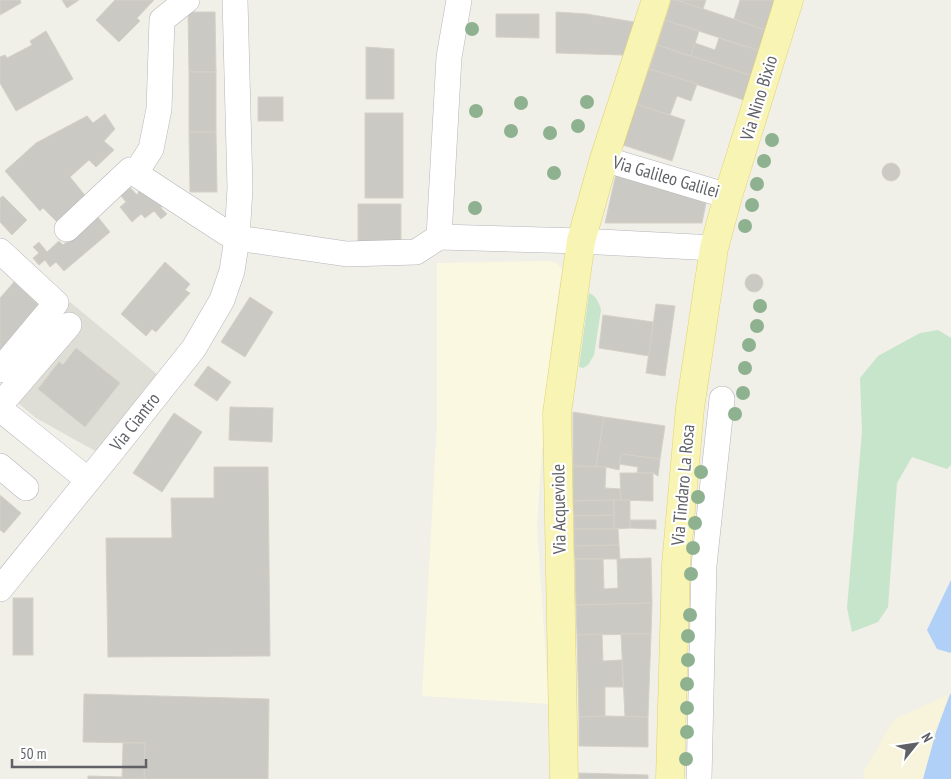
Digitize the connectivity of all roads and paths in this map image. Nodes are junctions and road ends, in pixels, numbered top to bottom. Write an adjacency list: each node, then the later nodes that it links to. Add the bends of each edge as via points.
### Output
1 (187, 0): 7 (street, via 162,20 159,109 151,149)
2 (235, 0): 11 (street, Via Ciantro, via 240,188)
3 (459, 0): 10 (street, via 449,57)
4 (656, 0): 6 (main road, Via Acqueviole)
5 (789, 0): 8 (main road, Via Nino Bixio)
6 (604, 159): 8 (street, Via Galileo Galilei); 12 (main road, Via Acqueviole)
7 (135, 174): 9 (street, via 130,170); 11 (street)
8 (728, 196): 13 (main road, Via Tindaro La Rosa)
9 (67, 229)
10 (439, 237): 11 (street, via 416,252 347,254); 12 (street)
11 (238, 238): 21 (street, Via Ciantro, via 222,300 194,348)
12 (581, 241): 13 (street); 24 (main road, Via Acqueviole, via 557,413)
13 (714, 248): 25 (main road, Via Tindaro La Rosa, via 690,408 676,564)
14 (4, 262): 16 (street, via 56,303)
15 (69, 325): 18 (street)
16 (0, 370)
17 (722, 398): 26 (street, via 704,565)
18 (0, 405)
19 (0, 409): 21 (street)
20 (0, 466): 22 (street)
21 (88, 480): 23 (street, Via Ciantro)
22 (26, 488)
23 (0, 589)
24 (564, 779)
25 (670, 779)
26 (699, 779)

